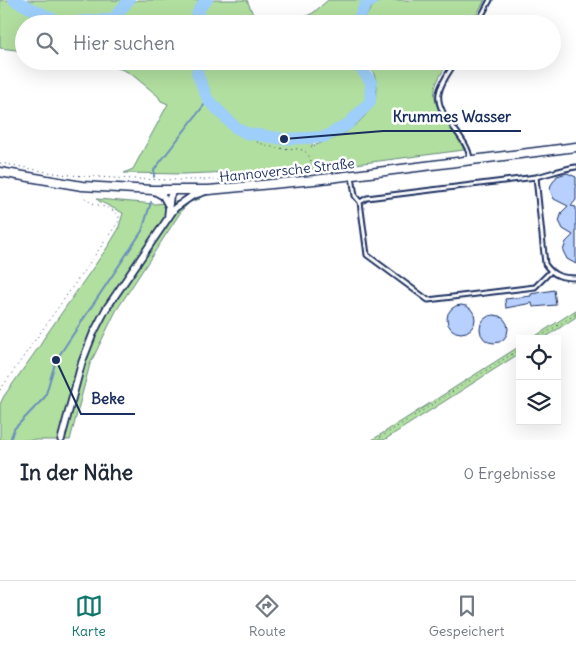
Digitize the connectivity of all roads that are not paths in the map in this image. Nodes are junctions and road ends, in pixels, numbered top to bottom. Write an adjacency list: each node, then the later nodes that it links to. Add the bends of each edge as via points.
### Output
1 (490, 0): 2 (lane)
2 (482, 15)
3 (451, 70): 5 (lane, via 439,92 440,107 466,144)
4 (576, 147): 5 (main road, Hannoversche Straße)
5 (470, 161): 8 (main road, Hannoversche Straße)
6 (576, 167): 9 (lane)
7 (0, 172): 10 (main road, Hannoversche Straße, via 82,186)
8 (352, 175): 11 (main road, Hannoversche Straße); 13 (lane, via 354,196)
9 (536, 177): 13 (lane, via 367,198); 15 (lane, via 545,264)
10 (153, 190): 12 (main road, Hannoversche Straße); 14 (street)
11 (209, 190): 12 (main road, Hannoversche Straße); 14 (street)
12 (173, 191): 14 (street, via 176,197)
13 (360, 202): 15 (lane, via 367,255 428,300 535,287)
14 (172, 207): 17 (street, via 93,334)
15 (550, 272): 16 (lane)
16 (576, 278)
17 (60, 440)

